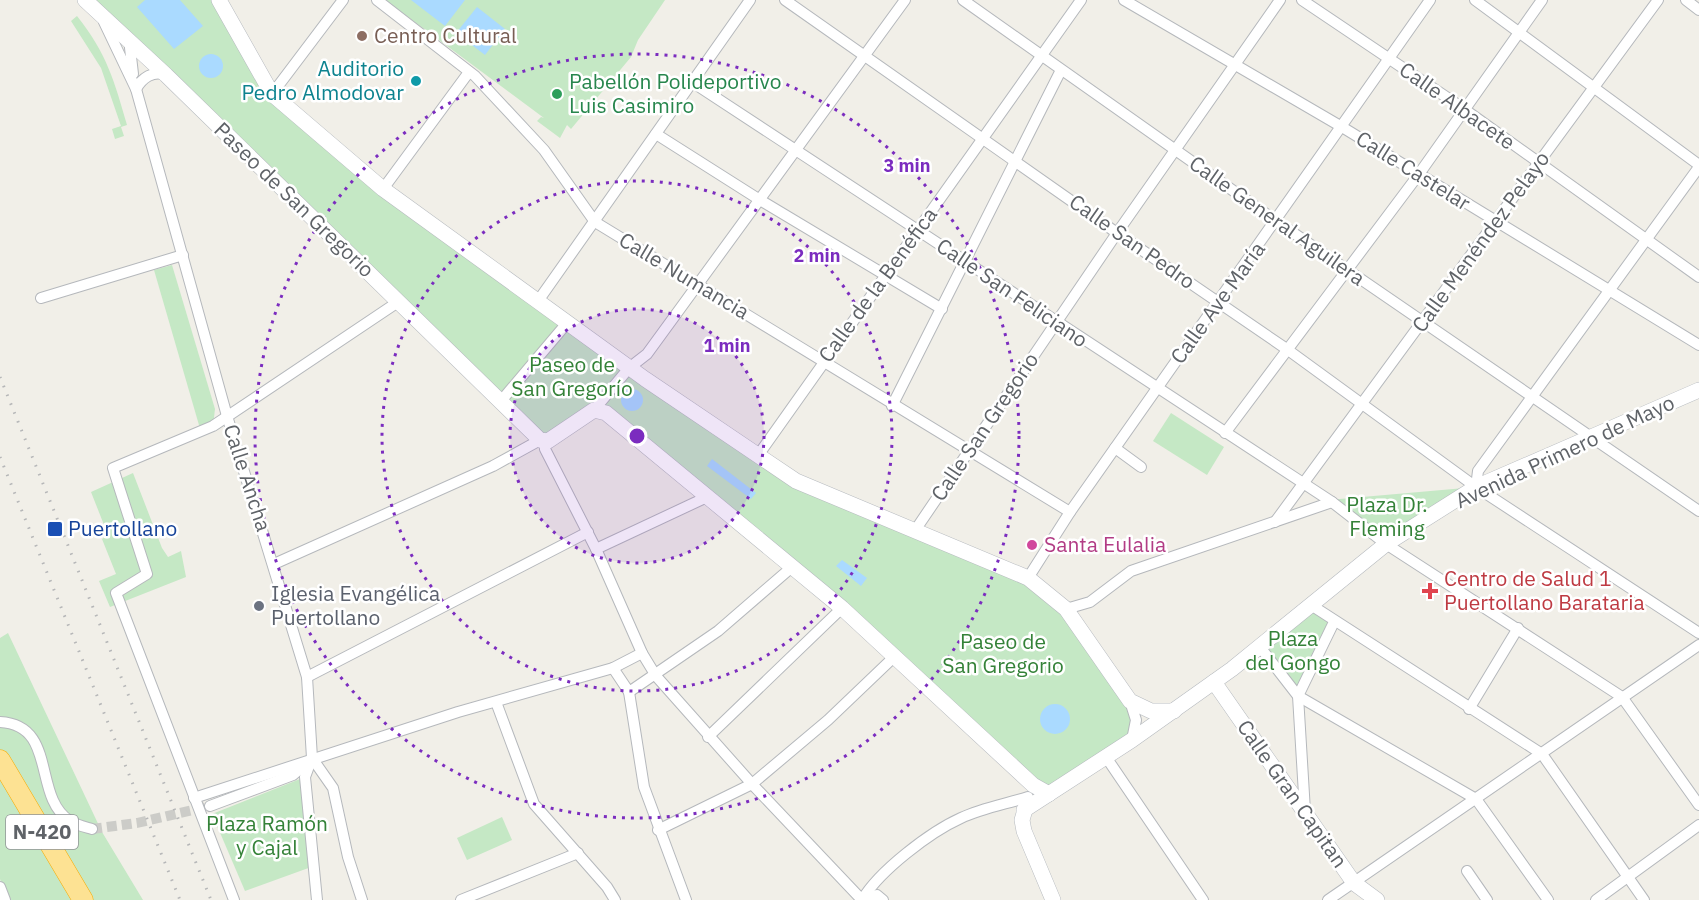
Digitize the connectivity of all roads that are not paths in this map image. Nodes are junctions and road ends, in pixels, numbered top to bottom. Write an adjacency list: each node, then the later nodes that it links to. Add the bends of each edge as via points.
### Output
1 (85, 0): 18 (main road, Paseo de San Gregorio)
2 (219, 0): 32 (main road)
3 (343, 0): 32 (street)
4 (377, 0): 27 (street, Calle Numancia)
5 (750, 0): 29 (street)
6 (785, 0): 22 (street, Calle San Pedro)
7 (905, 0): 22 (street)
8 (963, 0): 23 (street, Calle General Aguilera)
9 (1081, 0): 23 (street, Calle de la Benéfica)
10 (1124, 0): 25 (street, Calle Castelar)
11 (1280, 0): 25 (street, Calle San Gregorio)
12 (1302, 0): 24 (street, Calle Albacete)
13 (1430, 0): 24 (street, Calle Ave María)
14 (1475, 0): 20 (street)
15 (1542, 0): 20 (street)
16 (1658, 0): 31 (street, Calle Menéndez Pelayo)
17 (1686, 0): 19 (street)
18 (96, 6): 21 (main road, Paseo de San Gregorio); 30 (street, Calle Ancha)
19 (1699, 10)
20 (1518, 33): 31 (street); 33 (street)
21 (130, 40): 28 (main road, Paseo de San Gregorio); 30 (street, Calle Ancha)
22 (865, 55): 36 (street, Calle San Pedro); 37 (street)
23 (1041, 56): 26 (street, Calle General Aguilera); 36 (street, Calle de la Benéfica)
24 (1389, 59): 33 (street, Calle Albacete); 34 (street, Calle Ave María)
25 (1236, 65): 34 (street, Calle Castelar); 38 (street, Calle San Gregorio)
26 (1061, 70): 38 (street, Calle General Aguilera); 39 (street)
27 (469, 72): 43 (street); 46 (street, Calle Numancia, via 544,150)
28 (166, 75): 30 (street, via 147,76); 61 (main road, Paseo de San Gregorio)
29 (693, 82): 35 (street); 37 (street, Calle San Feliciano)
30 (135, 86): 51 (street, Calle Ancha)
31 (1594, 86): 40 (street, Calle Menéndez Pelayo); 41 (street)
32 (272, 94): 43 (main road)
33 (1464, 109): 40 (street, Calle Albacete); 42 (street)
34 (1342, 127): 42 (street, Calle Castelar); 45 (street, Calle Ave María)
35 (656, 134): 44 (street); 46 (street)
36 (984, 138): 39 (street, Calle San Pedro); 48 (street, Calle de la Benéfica)
37 (796, 150): 44 (street); 48 (street, Calle San Feliciano)
38 (1175, 150): 45 (street, Calle General Aguilera); 49 (street, Calle San Gregorio)
39 (1017, 161): 49 (street, Calle San Pedro); 52 (street)
40 (1538, 164): 47 (street, Calle Menéndez Pelayo); 50 (street, Calle Albacete)
41 (1699, 166): 50 (street)
42 (1419, 174): 47 (street, Calle Castelar); 53 (street)
43 (383, 189): 59 (main road)
44 (760, 200): 54 (street); 56 (street)
45 (1276, 221): 53 (street, Calle General Aguilera); 60 (street, Calle Ave María)
46 (595, 222): 56 (street, Calle Numancia); 59 (street)
47 (1496, 222): 57 (street, Calle Castelar); 64 (street, Calle Menéndez Pelayo)
48 (918, 230): 52 (street, Calle San Feliciano); 54 (street, Calle de la Benéfica)
49 (1117, 233): 60 (street, Calle San Pedro); 63 (street, Calle San Gregorio)
50 (1646, 240): 55 (street, Calle Albacete); 57 (street)
51 (183, 255): 58 (street); 77 (street, Calle Ancha)
52 (964, 261): 62 (street); 63 (street, Calle San Feliciano)
53 (1346, 270): 64 (street, Calle General Aguilera); 67 (street)
54 (886, 275): 62 (street); 68 (street, Calle de la Benéfica)
55 (1699, 277)
56 (698, 283): 68 (street, Calle Numancia); 69 (street, via 647,354)
57 (1608, 290): 66 (street, Calle Castelar); 72 (street)
58 (41, 298)
59 (538, 301): 65 (main road)
60 (1219, 301): 67 (street, Calle San Pedro); 70 (street, Calle Ave María)
61 (398, 302): 73 (main road, Paseo de San Gregorio); 77 (street)
62 (942, 309): 75 (street)
63 (1056, 322): 70 (street, Calle San Feliciano); 82 (street, Calle San Gregorio)
64 (1423, 322): 72 (street, Calle General Aguilera); 74 (street, Calle Menéndez Pelayo)
65 (567, 323): 69 (main road); 73 (street)
66 (1699, 345)
67 (1288, 350): 74 (street, Calle San Pedro); 78 (street)
68 (822, 362): 75 (street, Calle Numancia); 83 (street, Calle de la Benéfica)
69 (628, 369): 76 (street); 83 (main road)
70 (1156, 389): 78 (street, Calle San Feliciano); 81 (street, Calle Ave María)
71 (1698, 391): 79 (main road, Avenida Primero de Mayo)
72 (1532, 396): 79 (street, Calle General Aguilera); 86 (street, via 1478,471)
73 (501, 401): 80 (main road, Paseo de San Gregorio)
74 (1362, 404): 85 (street, Calle Menéndez Pelayo); 86 (street, Calle San Pedro)
75 (892, 406): 82 (street, Calle Numancia)
76 (601, 408): 80 (main road); 87 (main road)
77 (227, 416): 96 (street, Calle Ancha); 131 (street, via 201,432 113,468 147,574 116,593)
78 (1225, 433): 85 (street, Calle San Feliciano)
79 (1594, 437): 86 (main road, Avenida Primero de Mayo); 89 (street, Calle General Aguilera)
80 (542, 441): 93 (street); 96 (street)
81 (1115, 448): 84 (street); 90 (street, Calle Ave María)
82 (969, 450): 90 (street, Calle Numancia); 92 (street, Calle San Gregorio)
83 (759, 454): 92 (main road, via 796,481)
84 (1141, 467)
85 (1302, 483): 88 (street, Calle San Feliciano); 91 (street, Calle Menéndez Pelayo)
86 (1476, 487): 94 (main road, Avenida Primero de Mayo); 104 (street, Calle San Pedro)
87 (706, 497): 95 (street); 97 (main road)
88 (1332, 502): 91 (street); 94 (street)
89 (1699, 511)
90 (1070, 512): 98 (street, Calle Ave María)
91 (1275, 522): 101 (street, via 1131,571 1090,602)
92 (916, 529): 98 (main road)
93 (588, 532): 95 (street); 110 (street)
94 (1386, 544): 99 (main road, Avenida Primero de Mayo); 103 (street)
95 (596, 549): 107 (street)
96 (274, 564): 110 (street, Calle Ancha)
97 (792, 567): 100 (main road); 111 (street, via 718,631)
98 (1028, 578): 101 (main road)
99 (1311, 605): 102 (street); 106 (main road, Avenida Primero de Mayo)
100 (842, 608): 108 (main road); 122 (street)
101 (1066, 609): 116 (main road)
102 (1334, 622): 114 (street); 118 (street)
103 (1518, 628): 115 (street); 118 (street)
104 (1699, 633)
105 (1699, 645): 115 (street)
106 (1260, 647): 112 (main road, Avenida Primero de Mayo); 114 (street)
107 (642, 653): 109 (street); 111 (street)
108 (895, 656): 128 (main road); 129 (street, via 828,720)
109 (613, 668): 113 (street); 117 (street)
110 (307, 676): 126 (street, Calle Ancha)
111 (656, 676): 113 (street); 122 (street)
112 (1214, 682): 119 (main road, Avenida Primero de Mayo); 136 (main road, Calle Gran Capitan)
113 (629, 692): 139 (street, via 644,787)
114 (1298, 696): 132 (street); 136 (street)
115 (1622, 697): 124 (street); 134 (street)
116 (1130, 700): 119 (main road, via 1151,711); 123 (street, via 1136,720)
117 (496, 702): 126 (street); 140 (street, via 534,804)
118 (1468, 709): 124 (street)
119 (1174, 711): 123 (main road, Avenida Primero de Mayo)
120 (5, 723): 121 (street); 138 (street, via 28,732 35,743 56,805 69,820)
121 (0, 730)
122 (708, 736): 129 (street)
123 (1132, 740): 125 (main road, Avenida Primero de Mayo)
124 (1542, 754): 132 (street); 142 (street)
125 (1106, 757): 130 (main road, Avenida Primero de Mayo); 156 (street)
126 (312, 758): 131 (street); 135 (street, via 293,775); 149 (street, Calle Ancha, via 305,777); 150 (street, via 333,788)
127 (0, 763): 147 (highway, N-420)
128 (1022, 774): 130 (main road); 133 (main road)
129 (752, 784): 139 (street); 154 (street)
130 (1049, 794): 133 (main road, Avenida Primero de Mayo)
131 (194, 798): 148 (street)
132 (1476, 799): 143 (street); 160 (street)
133 (1026, 804): 145 (main road, via 1024,831); 154 (street, via 961,818 903,856 869,887)
134 (1699, 805)
135 (210, 806)
136 (1305, 812): 143 (main road, Calle Gran Capitan)
137 (1699, 825): 142 (street)
138 (92, 829)
139 (658, 830): 153 (street)
140 (578, 853): 151 (street); 152 (street)
141 (1467, 871): 159 (street)
142 (1628, 877): 161 (street); 162 (street)
143 (1353, 883): 157 (street); 158 (main road, Calle Gran Capitan)
144 (0, 886): 146 (street)
145 (1050, 899)
146 (5, 900)
147 (83, 900)
148 (234, 900)
149 (317, 900)
150 (362, 900)
151 (461, 900)
152 (615, 900)
153 (686, 900)
154 (862, 900): 155 (street, via 878,895)
155 (883, 900)
156 (1203, 900)
157 (1328, 900)
158 (1377, 900)
159 (1486, 900)
160 (1548, 900)
161 (1596, 900)
162 (1644, 900)

